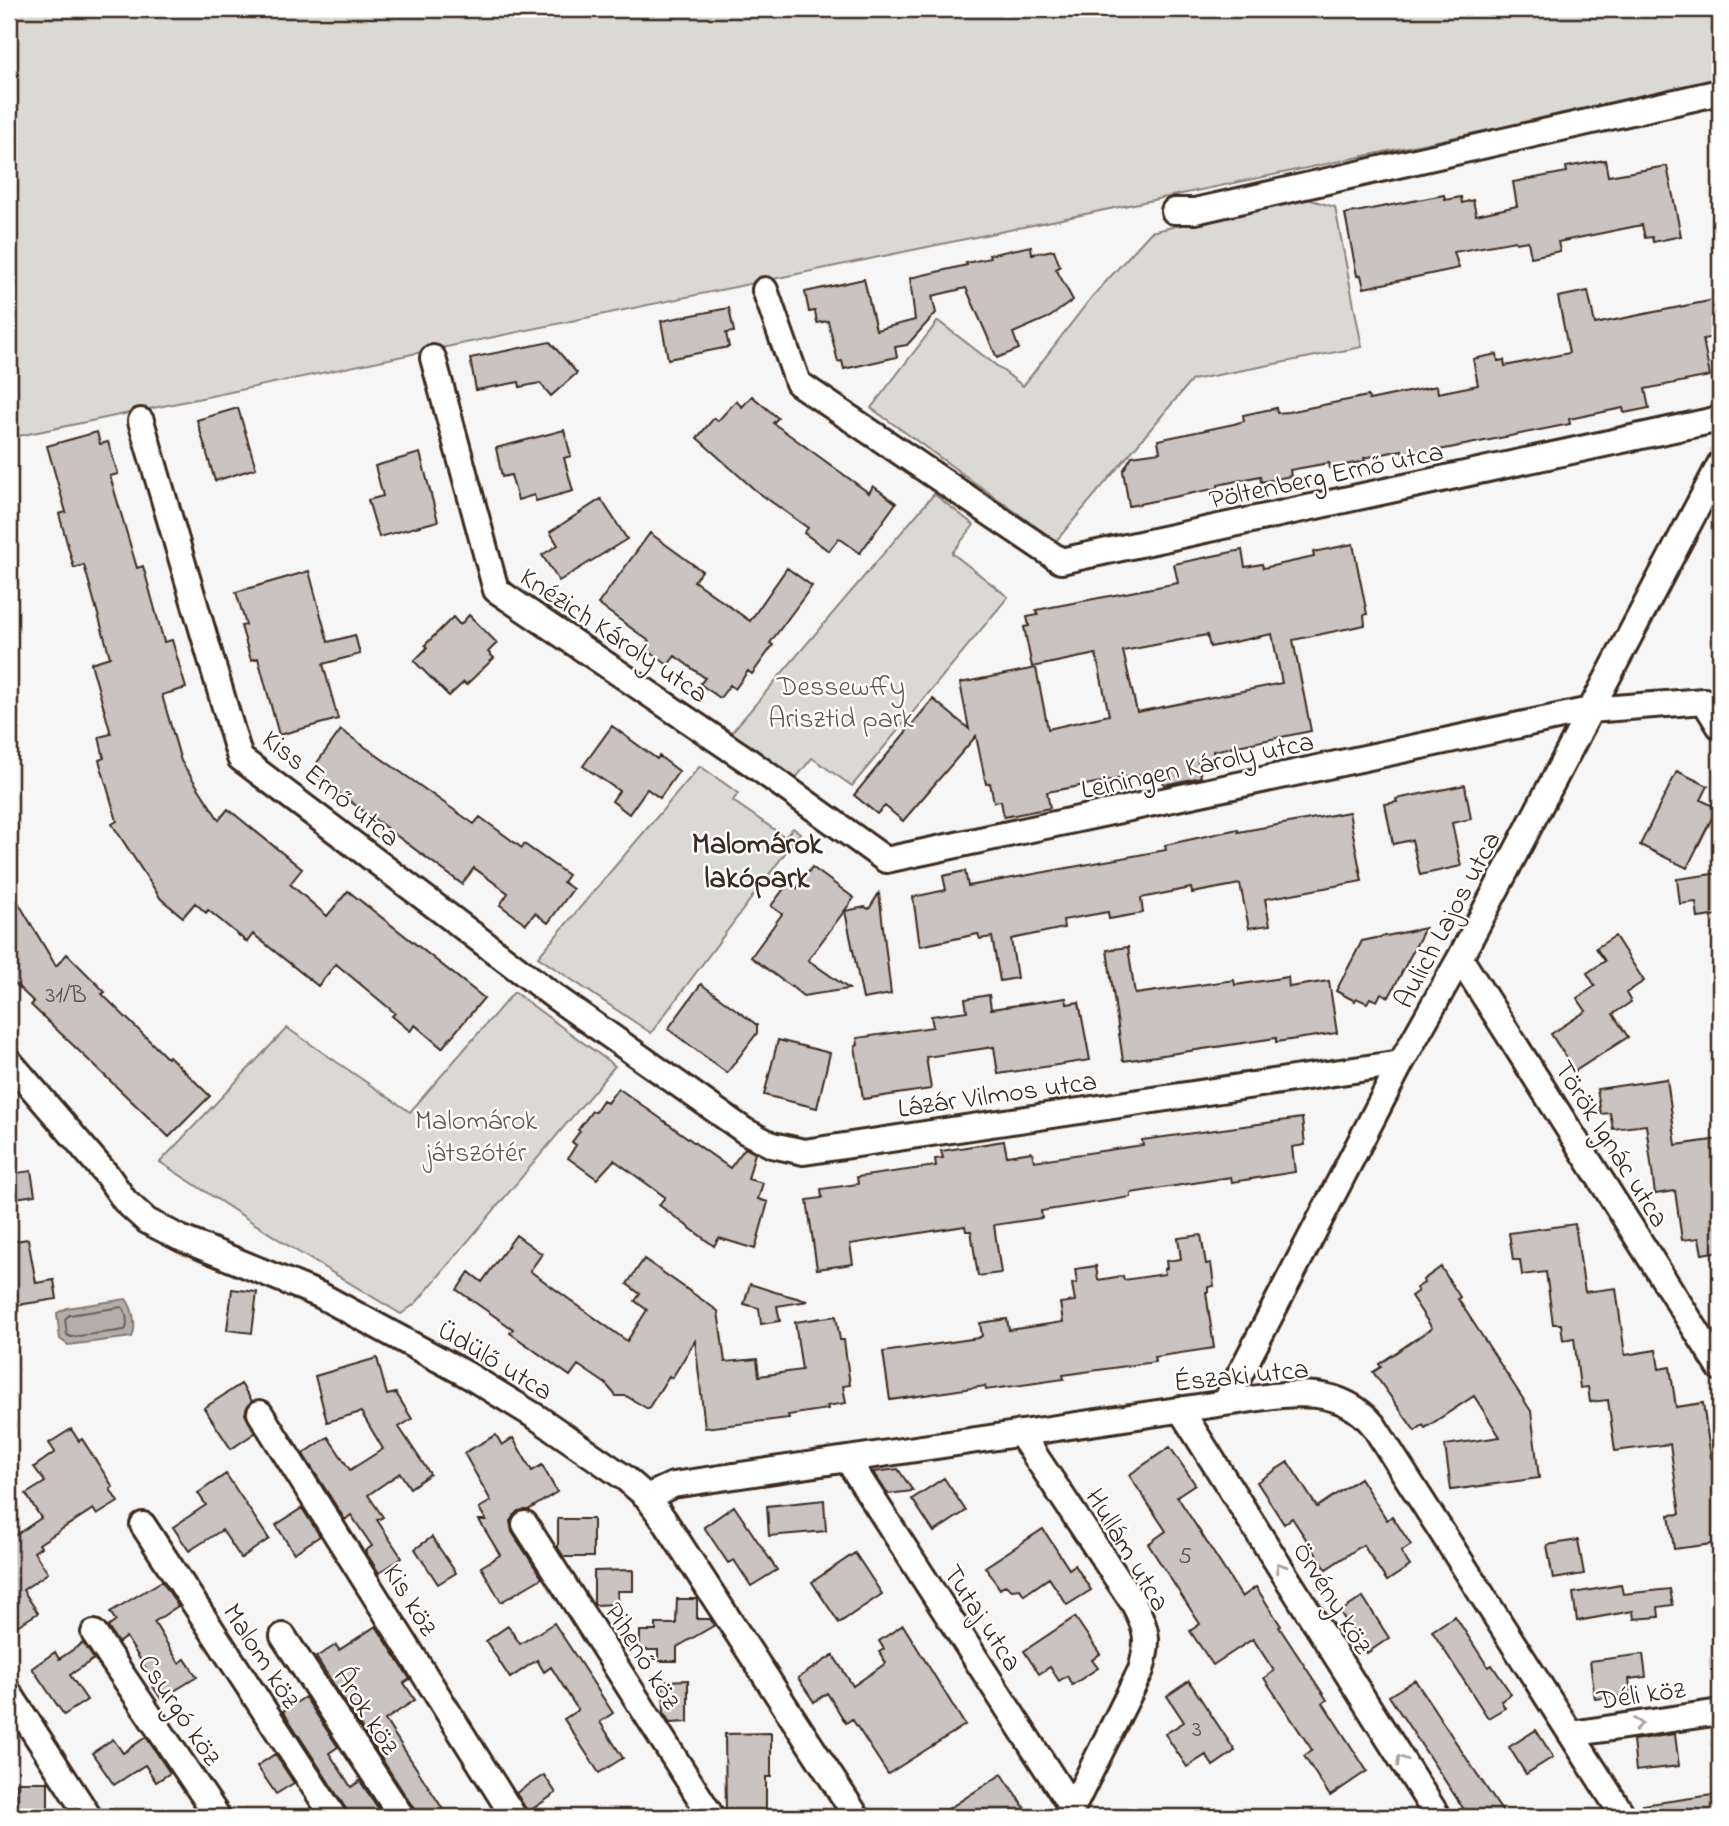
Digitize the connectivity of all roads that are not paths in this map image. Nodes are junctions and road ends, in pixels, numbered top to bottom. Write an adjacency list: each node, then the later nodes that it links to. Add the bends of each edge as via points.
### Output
1 (1720, 92): 2 (street, via 1195,211)
2 (1174, 211)
3 (765, 290): 5 (street, Pöltenberg Ernő utca, via 798,383 1062,561)
4 (433, 358): 10 (street, Knézich Károly utca, via 496,590)
5 (1720, 419)
6 (141, 421): 12 (street, Kiss Ernő utca, via 240,758)
7 (1720, 464): 8 (street, Aulich Lajos utca)
8 (1590, 710): 9 (street, Leiningen Károly utca, via 1704,701); 10 (street, Leiningen Károly utca, via 886,860); 11 (street, Aulich Lajos utca)
9 (1720, 727)
10 (827, 818)
11 (1460, 958): 14 (street, Aulich Lajos utca); 15 (street, Török Ignác utca)
12 (629, 1049): 14 (street, Lázár Vilmos utca, via 745,1131 772,1145 804,1152)
13 (9, 1061): 21 (street, Üdülő utca, via 125,1202 147,1221 320,1294 466,1374 538,1418)
14 (1401, 1063): 16 (street, Aulich Lajos utca)
15 (1718, 1364)
16 (1225, 1403): 17 (street, Északi utca); 28 (street, Északi utca, via 1321,1394 1363,1411)
17 (1180, 1409): 19 (street, Északi utca); 37 (street, Örvény köz, one-way to 17)
18 (260, 1413): 34 (street, Kis köz)
19 (1020, 1433): 20 (street, Északi utca); 29 (street, Hullám utca, via 1134,1604 1145,1624 1148,1645 1141,1670)
20 (847, 1459): 21 (street, Északi utca, via 673,1485); 29 (street, Tutaj utca)
21 (646, 1497): 36 (street, Üdülő utca)
22 (525, 1524): 35 (street, Pihenő köz)
23 (143, 1525): 32 (street, Malom köz)
24 (94, 1633): 31 (street, Csurgó köz)
25 (283, 1636): 33 (street, Árok köz)
26 (12, 1704): 30 (street)
27 (1720, 1712): 28 (street, Déli köz, one-way to 27)
28 (1570, 1734): 38 (street, Északi utca)
29 (1070, 1813)
30 (89, 1817)
31 (218, 1817)
32 (334, 1817)
33 (402, 1817)
34 (514, 1817)
35 (712, 1817)
36 (858, 1817)
37 (1438, 1817)
38 (1624, 1817)

